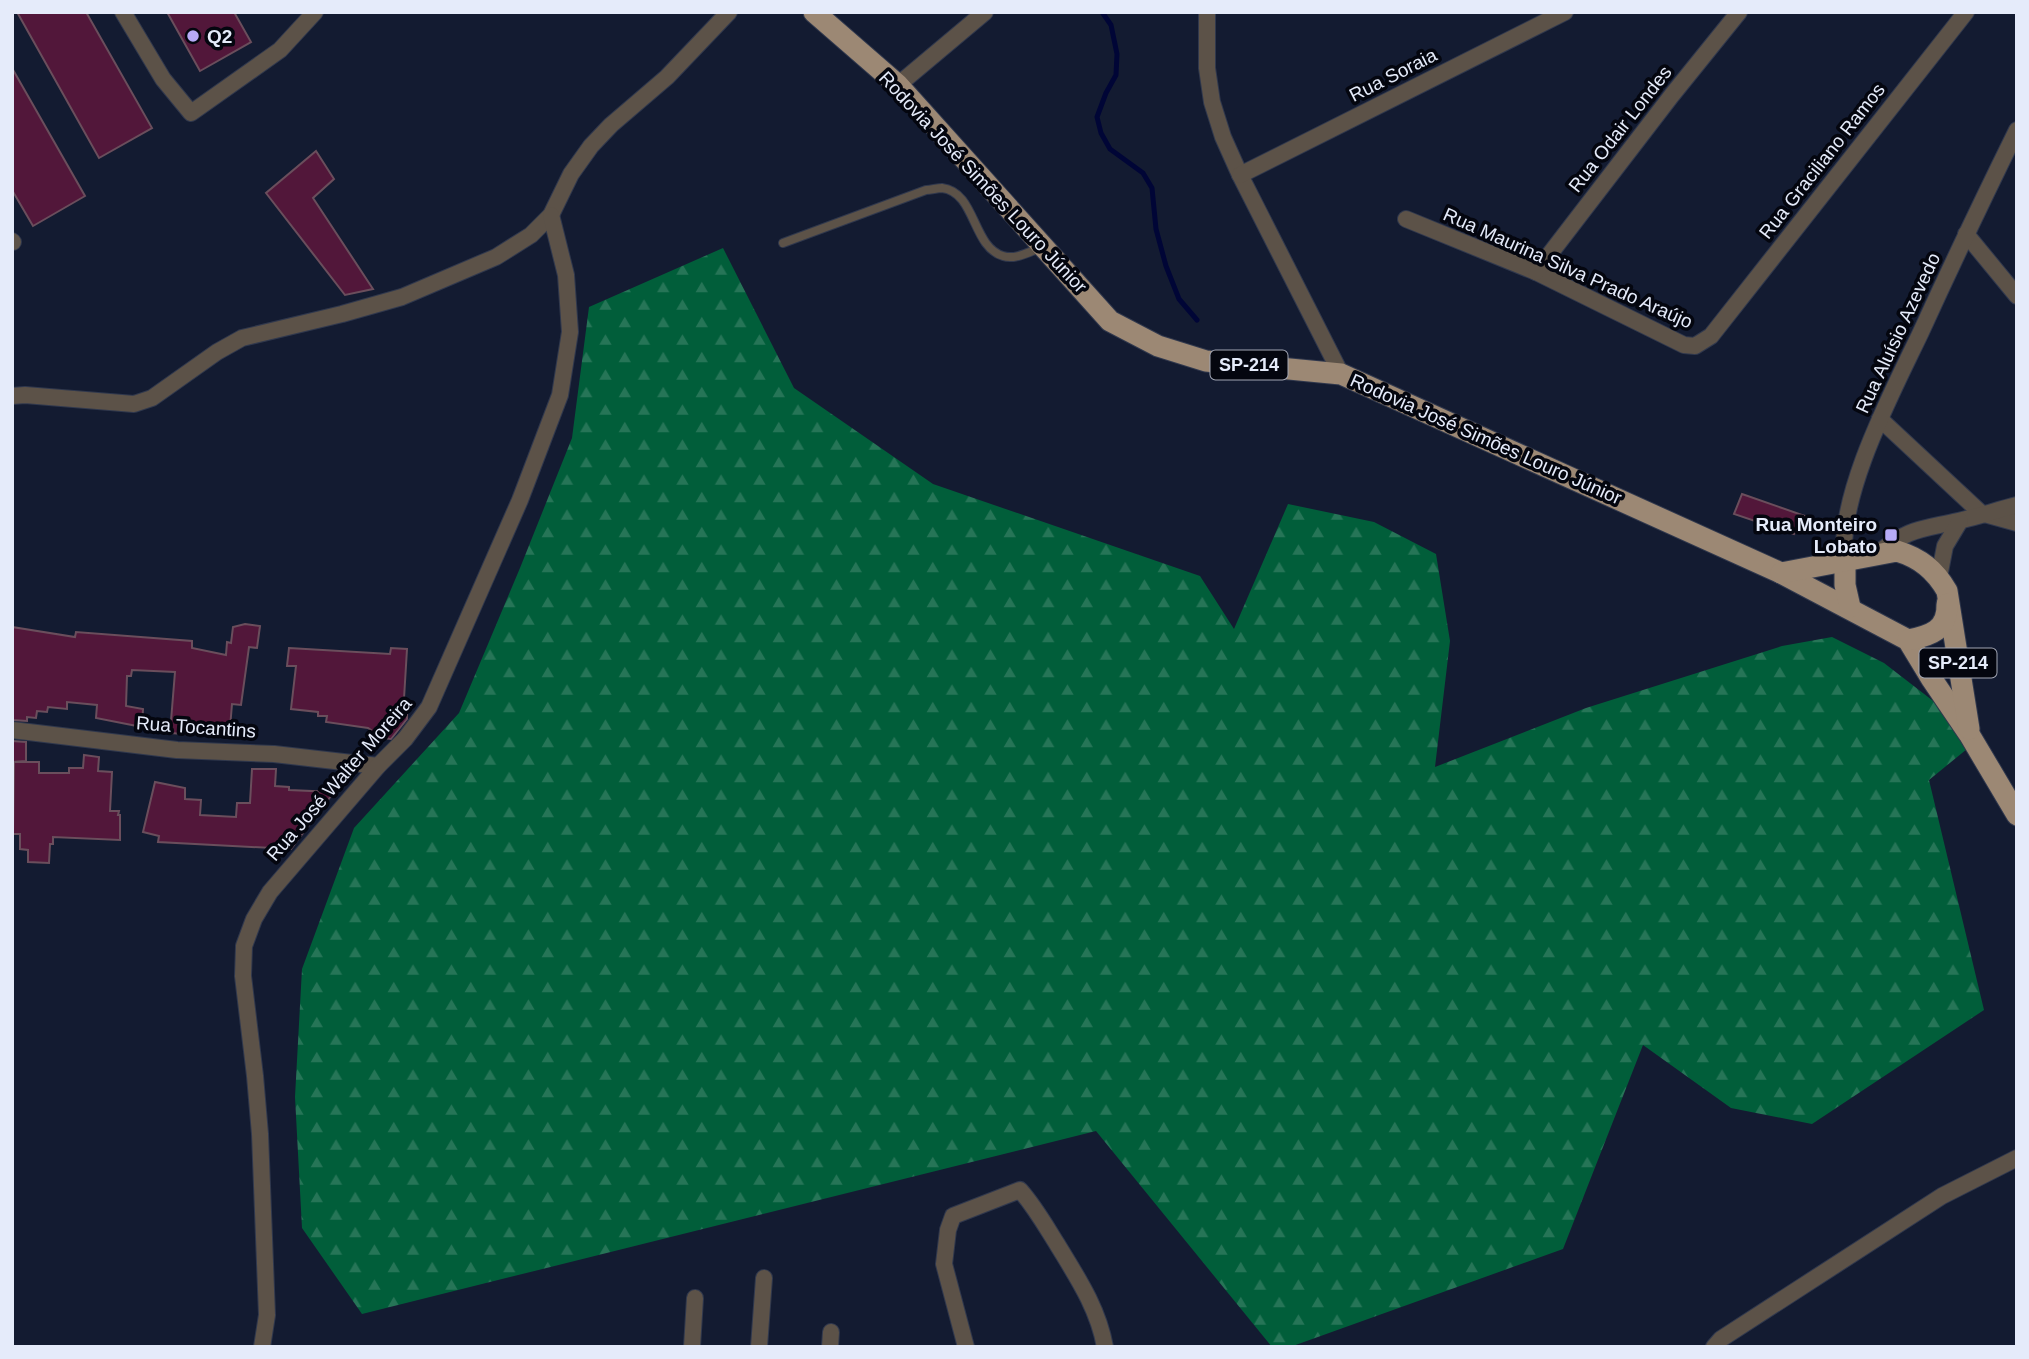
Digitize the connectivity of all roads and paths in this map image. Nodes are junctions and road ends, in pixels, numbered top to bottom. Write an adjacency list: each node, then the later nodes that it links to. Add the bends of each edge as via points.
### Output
1 (123, 12): 2 (street, via 163,79 191,113 280,50)
2 (315, 12)
3 (729, 12): 13 (street, via 667,77 590,146)
4 (814, 12): 10 (main road, Rodovia José Simões Louro Júnior / SP-214)
5 (985, 12): 10 (street)
6 (1207, 12): 12 (street, via 1212,102)
7 (1565, 12): 12 (street, Rua Soraia)
8 (1739, 12): 18 (street, Rua Odair Londes)
9 (1966, 12): 20 (street, Rua Graciliano Ramos)
10 (898, 85): 17 (main road, Rodovia José Simões Louro Júnior / SP-214)
11 (2017, 130): 15 (street, Rua Aluísio Azevedo)
12 (1240, 175): 21 (street)
13 (551, 215): 22 (street, via 531,235 496,257 402,297 242,338 152,398 134,404); 36 (street, Rua José Walter Moreira, via 566,275 570,332 560,395 520,500 429,707)
14 (1406, 219): 18 (street, Rua Maurina Silva Prado Araújo)
15 (1966, 234): 19 (street); 23 (street, Rua Aluísio Azevedo)
16 (783, 243): 17 (lane, via 926,190 944,188 959,195 988,246 1003,256)
17 (1043, 247): 21 (main road, Rodovia José Simões Louro Júnior / SP-214, via 1110,321 1158,346 1206,361)
18 (1536, 272): 20 (street, Rua Maurina Silva Prado Araújo, via 1684,345 1695,346)
19 (2017, 296)
20 (1711, 336)
21 (1341, 374): 30 (main road, Rodovia José Simões Louro Júnior / SP-214)
22 (12, 396)
23 (1880, 419): 25 (street); 29 (street, Rua Aluísio Azevedo, via 1849,503)
24 (2017, 505): 25 (street)
25 (1981, 513): 26 (street); 27 (street)
26 (1960, 521): 28 (street, via 1910,531); 31 (street, via 1945,546)
27 (2017, 523)
28 (1877, 554): 29 (main road); 31 (main road, via 1897,551 1912,556)
29 (1845, 562): 30 (main road); 32 (main road)
30 (1782, 573): 32 (main road, Rodovia José Simões Louro Júnior / SP-214)
31 (1943, 584): 33 (main road, via 1947,610 1943,623 1936,632); 35 (main road, Rodovia José Simões Louro Júnior / SP-214)
32 (1850, 607): 33 (main road, Rodovia José Simões Louro Júnior / SP-214)
33 (1908, 640): 35 (main road, Rodovia José Simões Louro Júnior / SP-214)
34 (12, 730): 36 (street, Rua Tocantins, via 177,750)
35 (1969, 734): 37 (main road, Rodovia José Simões Louro Júnior / SP-214)
36 (378, 765): 41 (street, Rua José Walter Moreira, via 270,892 244,946 260,1148 267,1315)
37 (2017, 815)
38 (2017, 1158): 46 (street, via 1942,1196)
39 (764, 1278): 43 (street)
40 (695, 1298): 42 (street)
41 (262, 1347)
42 (692, 1347)
43 (759, 1347)
44 (966, 1347): 45 (street, via 944,1264 948,1230 953,1216 1020,1190 1088,1294)
45 (1105, 1347)
46 (1714, 1347)

